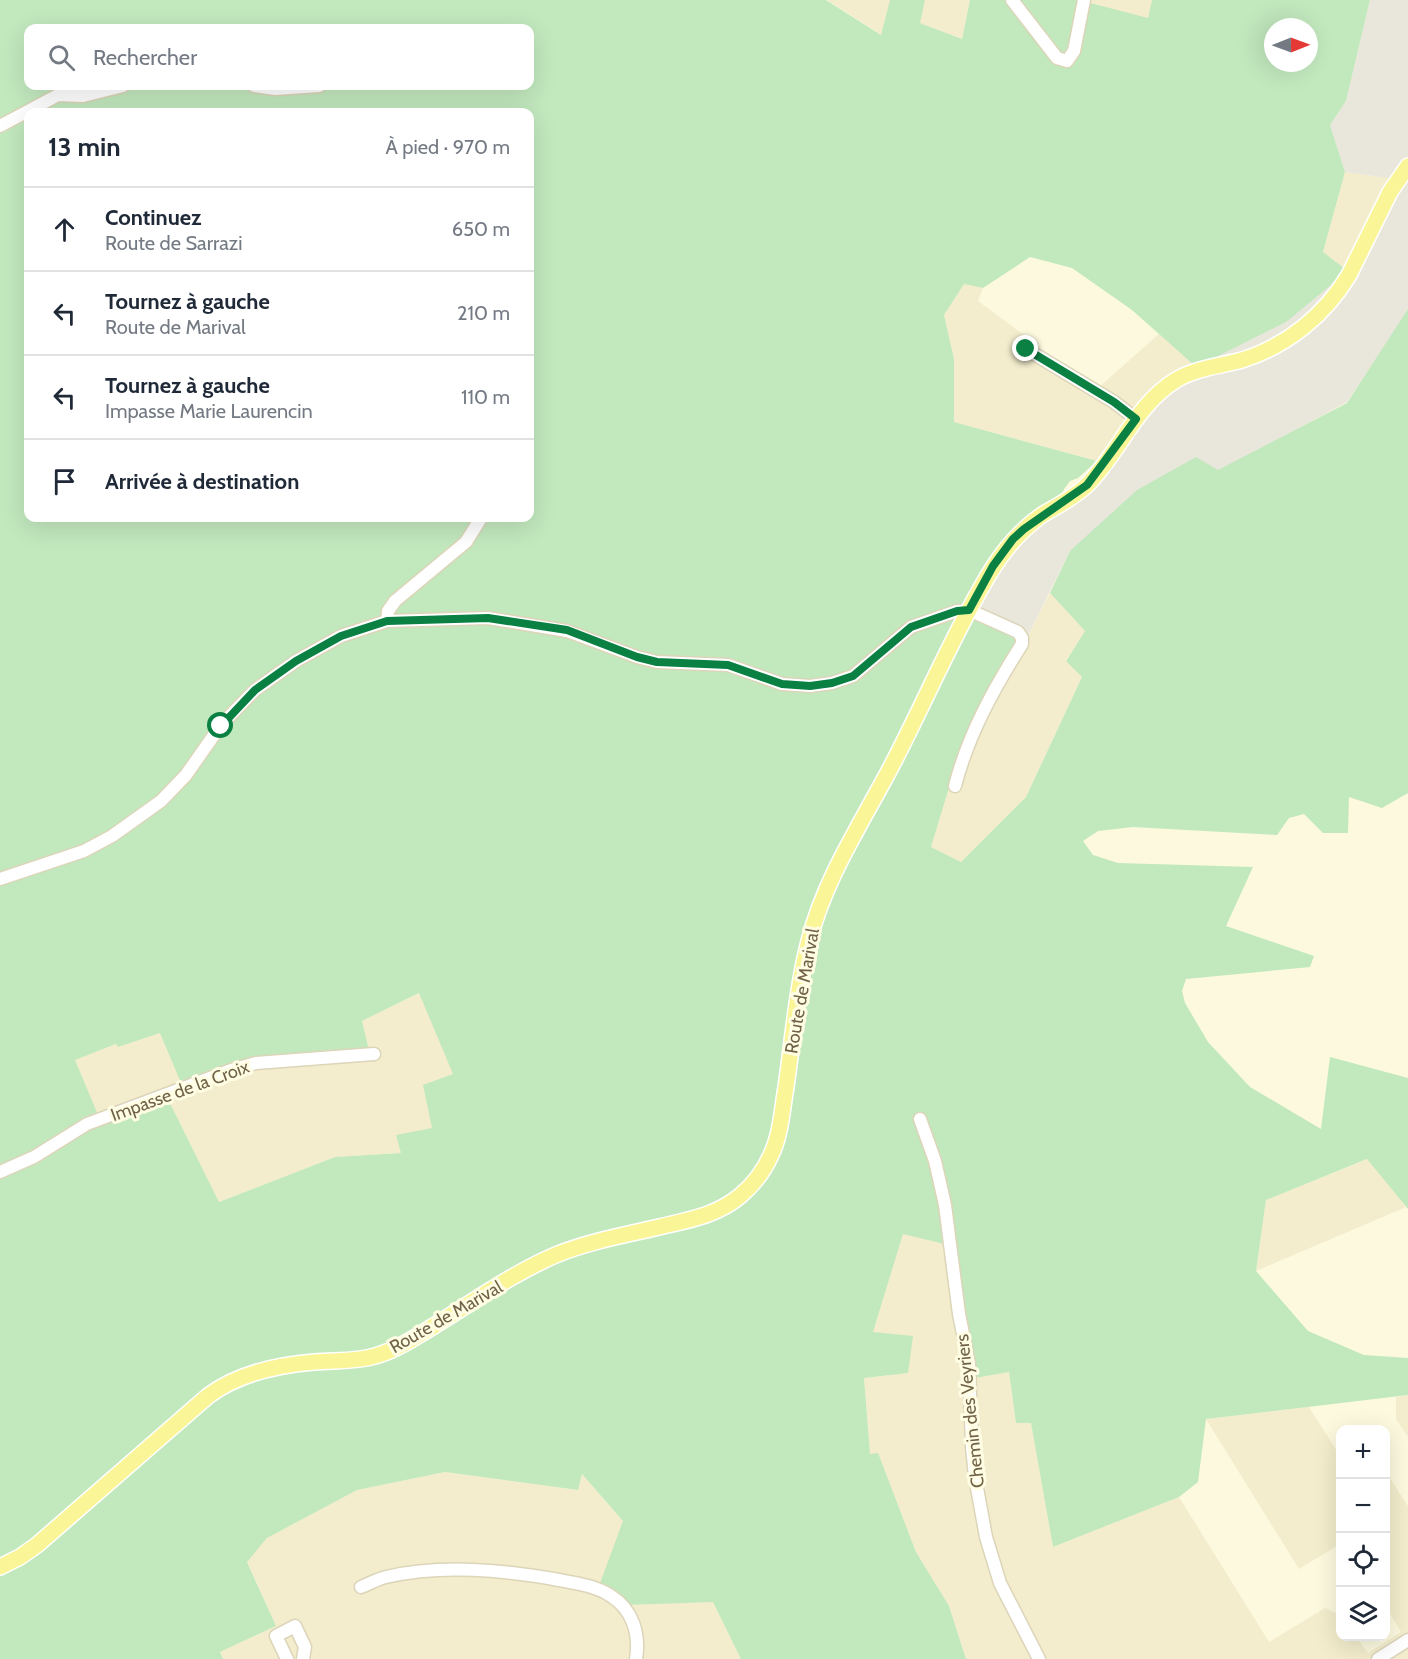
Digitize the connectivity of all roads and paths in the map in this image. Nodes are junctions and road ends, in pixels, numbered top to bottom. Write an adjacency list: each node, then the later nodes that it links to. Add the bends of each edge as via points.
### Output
1 (1012, 0): 2 (street, via 1057,58 1067,61 1074,51)
2 (1084, 0)
3 (107, 90): 4 (street, via 83,96 57,95)
4 (33, 108)
5 (24, 113): 6 (street)
6 (0, 126)
7 (1408, 166): 9 (main road, Route de Marival, via 1390,192 1342,288 1308,324 1266,351 1188,373 1159,393)
8 (1026, 349): 9 (street)
9 (1136, 419): 11 (main road, Route de Marival, via 1087,485 1013,539)
10 (478, 522): 12 (street, via 466,542 395,601)
11 (969, 610): 12 (street, via 911,627 853,676 810,686 782,684 728,665 647,660 567,630 488,618); 13 (street, via 1018,632 1022,644 998,682); 18 (main road, Route de Marival, via 845,850 818,911 804,961 779,1129 771,1157 746,1191 702,1217 603,1239 557,1255 385,1353 354,1360 295,1364 226,1384 200,1402 37,1545)
12 (387, 621): 14 (street, via 341,636 255,690 161,801 112,836 84,851)
13 (955, 786)
14 (0, 879)
15 (374, 1054): 17 (street, Impasse de la Croix, via 256,1063 231,1070 87,1124 34,1157)
16 (920, 1119): 24 (street, Chemin des Veyriers, via 945,1205 969,1364 974,1467 986,1537 1000,1583)
17 (0, 1172)
18 (0, 1567)
19 (361, 1587): 23 (street, via 385,1577 458,1570 531,1575 594,1588 617,1600 633,1620)
20 (1408, 1640): 25 (street)
21 (286, 1659): 22 (street, via 276,1636 295,1626 306,1647)
22 (303, 1659)
23 (636, 1659)
24 (1039, 1659)
25 (1378, 1659)

